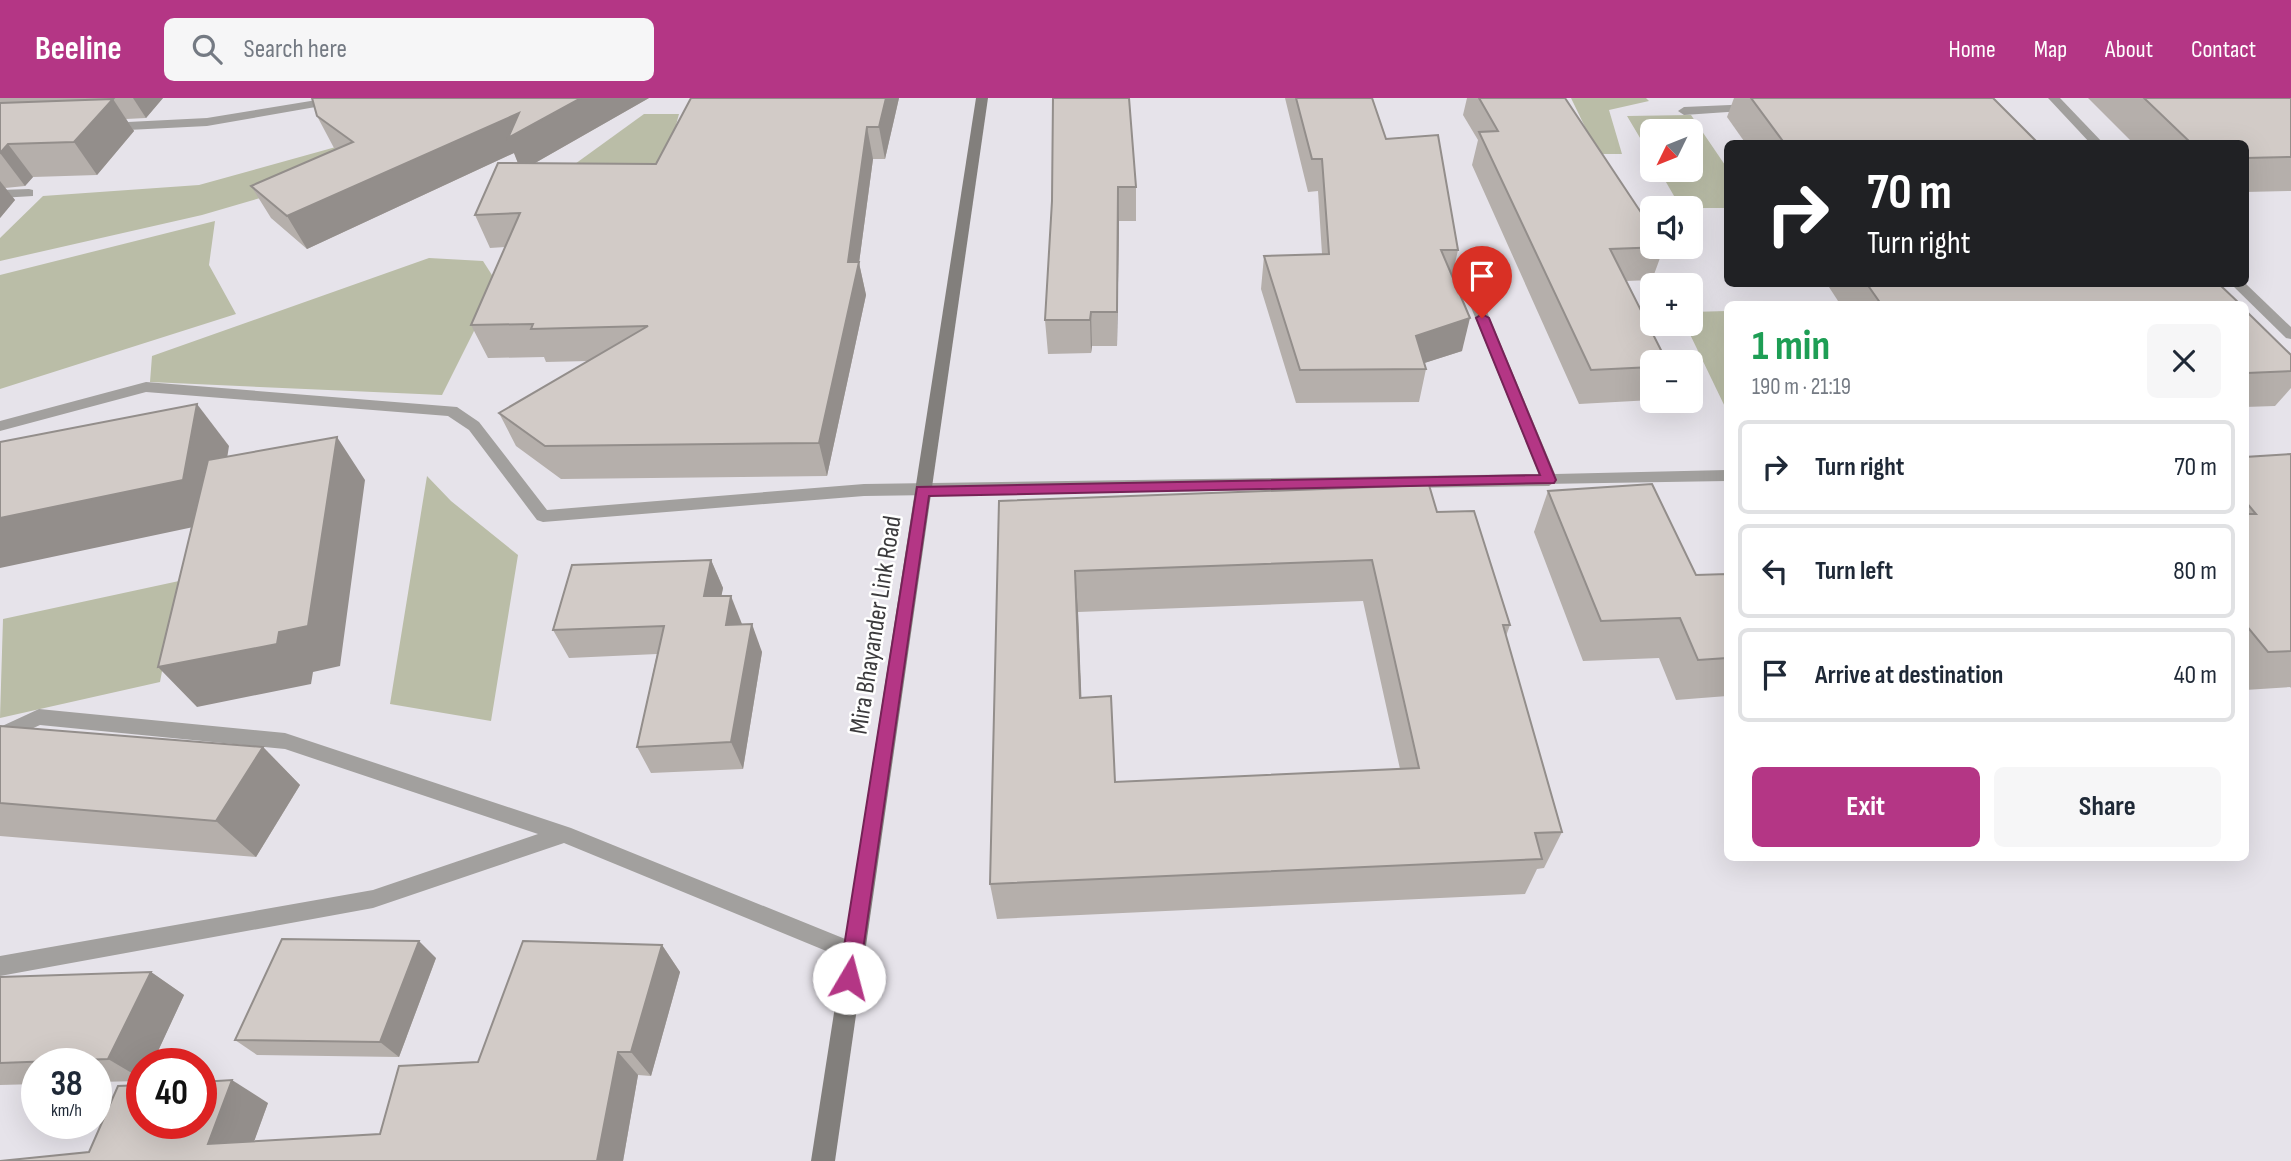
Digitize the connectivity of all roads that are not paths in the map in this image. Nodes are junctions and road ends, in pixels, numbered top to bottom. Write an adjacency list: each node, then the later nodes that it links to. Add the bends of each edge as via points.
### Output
1 (350, 98): 6 (street, via 207,122)
2 (982, 98): 16 (street, Mira Bhayander Link Road)
3 (2054, 98): 7 (street)
4 (1765, 108): 5 (street)
5 (1684, 111)
6 (89, 127)
7 (2094, 140)
8 (29, 193): 9 (street)
9 (0, 194)
10 (2241, 287): 12 (street)
11 (1473, 295): 15 (street)
12 (2291, 335)
13 (0, 426): 16 (street, via 146,387 452,411 474,426 543,516 864,490)
14 (1724, 476): 15 (street)
15 (1549, 480): 16 (street)
16 (923, 491): 19 (street, Mira Bhayander Link Road)
17 (0, 735): 18 (street, via 39,717 285,741)
18 (564, 834): 19 (street); 20 (street, via 373,899)
19 (853, 951): 21 (street, Mira Bhayander Link Road)
20 (0, 966)
21 (823, 1161)

